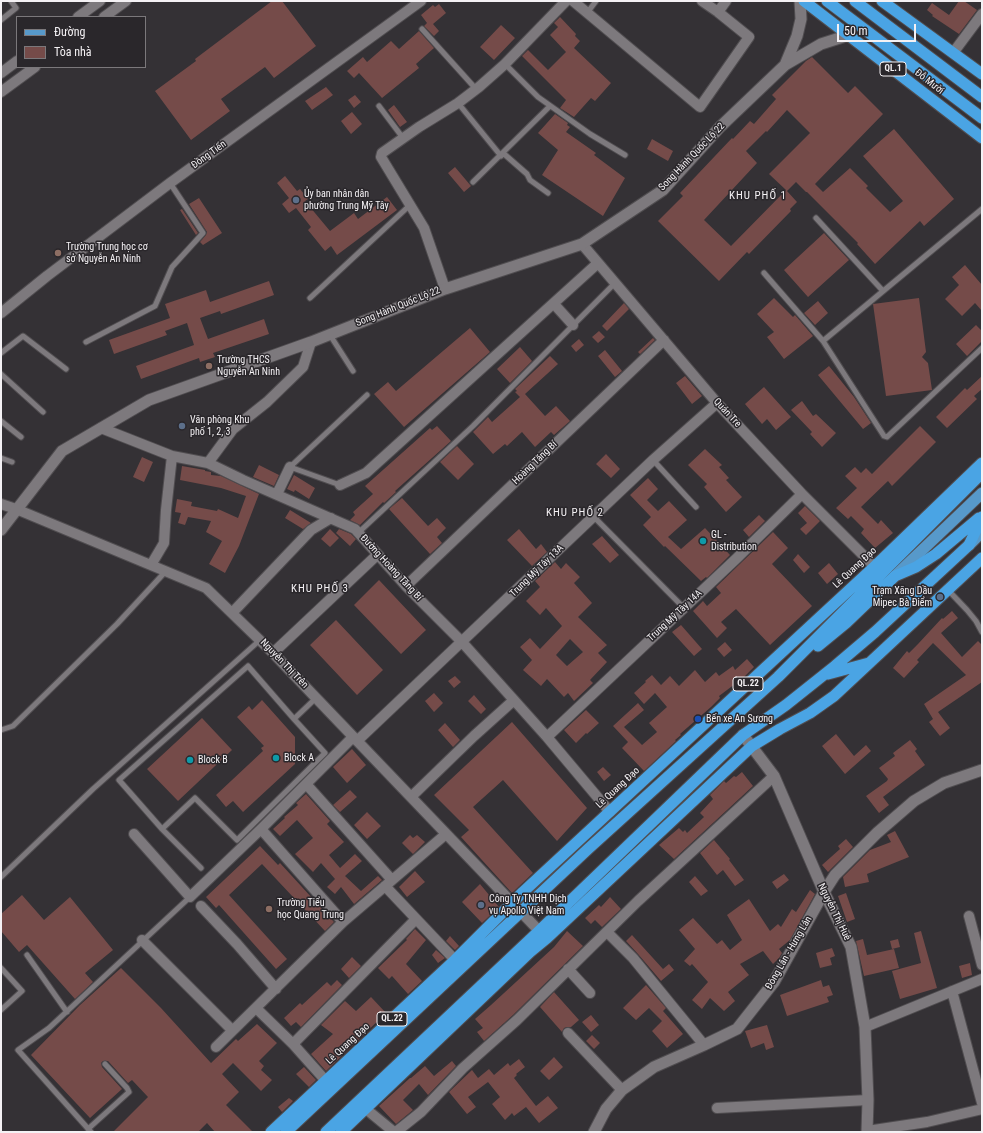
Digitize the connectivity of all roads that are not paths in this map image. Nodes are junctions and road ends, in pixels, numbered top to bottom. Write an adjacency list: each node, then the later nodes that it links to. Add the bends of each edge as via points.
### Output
1 (11, 1): 21 (lane, via 16,8)
2 (100, 1): 19 (street)
3 (126, 1): 20 (street)
4 (421, 1): 43 (street, Đồng Tiến)
5 (566, 1): 26 (street)
6 (573, 1): 17 (street)
7 (596, 1): 17 (lane)
8 (702, 1): 16 (street)
9 (726, 1): 16 (street)
10 (800, 1): 27 (street, via 801,19)
11 (804, 1): 23 (highway, Đỗ Mười / QL.1)
12 (812, 1): 15 (highway)
13 (855, 1): 33 (highway)
14 (882, 1): 24 (highway)
15 (831, 4): 37 (highway, QL.1)
16 (718, 12): 17 (street, via 748,38 700,107)
17 (587, 13)
18 (982, 14): 24 (street)
19 (79, 16)
20 (105, 16)
21 (1, 20)
22 (422, 29): 31 (lane)
23 (849, 35): 27 (street, via 821,44); 39 (highway, Đỗ Mười / QL.1)
24 (953, 53): 30 (highway)
25 (16, 62): 29 (street)
26 (505, 64): 31 (street); 36 (lane)
27 (785, 65): 48 (street, Song Hành Quốc Lộ 22, via 720,127 663,190)
28 (34, 68): 32 (street)
29 (1, 73)
30 (982, 74)
31 (476, 89): 34 (street)
32 (1, 92)
33 (982, 97)
34 (458, 103): 38 (street); 40 (lane)
35 (379, 106): 38 (lane)
36 (550, 106): 40 (lane); 41 (lane)
37 (982, 118)
38 (403, 138): 45 (street, via 382,153 381,157)
39 (982, 138)
40 (502, 154): 42 (lane); 44 (lane)
41 (625, 155)
42 (473, 182)
43 (170, 183): 56 (street, Đồng Tiến); 61 (lane, via 203,233 172,267 155,306)
44 (548, 193)
45 (410, 205): 52 (street, via 424,228); 54 (lane)
46 (982, 209): 53 (lane)
47 (816, 218): 53 (lane)
48 (582, 244): 49 (street, Quán Tre); 52 (street, Song Hành Quốc Lộ 22)
49 (598, 263): 51 (street, Quán Tre); 55 (street)
50 (764, 273): 60 (lane)
51 (615, 283): 57 (lane); 59 (street, Quán Tre)
52 (445, 289): 58 (street, Song Hành Quốc Lộ 22)
53 (883, 291): 60 (lane)
54 (310, 298)
55 (554, 304): 57 (street); 82 (street, via 366,473)
56 (1, 313)
57 (573, 325): 94 (lane, via 473,426)
58 (330, 335): 62 (street, Song Hành Quốc Lộ 22); 66 (lane)
59 (664, 340): 69 (street, Quán Tre); 102 (street, Hoàng Tăng Bí)
60 (823, 341): 63 (lane, via 887,437)
61 (86, 342)
62 (311, 342): 72 (street, Song Hành Quốc Lộ 22, via 149,400); 78 (street, via 303,367 267,402 233,429)
63 (982, 348)
64 (1, 353): 65 (lane, via 23,336)
65 (66, 368)
66 (353, 371)
67 (1, 374): 70 (lane)
68 (368, 395): 80 (lane)
69 (717, 403): 76 (street, Trung Mỹ Tây 13A); 85 (street, Quán Tre)
70 (43, 412)
71 (1, 421): 73 (lane)
72 (100, 428): 74 (street, Đường Hoàng Tăng Bí); 88 (street, Song Hành Quốc Lộ 22, via 62,451)
73 (21, 437)
74 (172, 456): 78 (street, Đường Hoàng Tăng Bí); 98 (street, via 164,543)
75 (1, 458): 77 (lane)
76 (653, 460): 87 (lane); 91 (street, Trung Mỹ Tây 13A)
77 (12, 462)
78 (208, 463): 84 (street, Đường Hoàng Tăng Bí)
79 (982, 463): 99 (highway, Lê Quang Đạo / QL.22)
80 (290, 467): 82 (lane); 84 (street)
81 (982, 473): 99 (highway, Lê Quang Đạo / QL.22)
82 (340, 485)
83 (982, 493): 101 (main road)
84 (276, 494): 90 (street, Đường Hoàng Tăng Bí)
85 (802, 494): 99 (street, Quán Tre); 104 (street, Trung Mỹ Tây 14A)
86 (1, 504): 88 (street, Nguyễn Thị Trên)
87 (696, 507)
88 (16, 509): 92 (street, Song Hành Quốc Lộ 22); 98 (street, Nguyễn Thị Trên)
89 (982, 516): 95 (highway, Lê Quang Đạo / QL.22); 101 (highway, Lê Quang Đạo / QL.22, via 936,554)
90 (331, 518): 94 (street, Đường Hoàng Tăng Bí, via 355,529); 105 (street, via 311,530)
91 (594, 518): 104 (lane); 108 (street, Trung Mỹ Tây 13A)
92 (1, 530)
93 (982, 532): 95 (main road)
94 (358, 533): 96 (street, Đường Hoàng Tăng Bí)
95 (969, 545): 112 (highway, Lê Quang Đạo / QL.22)
96 (377, 555): 102 (street, Đường Hoàng Tăng Bí); 109 (street)
97 (982, 558): 103 (highway, Lê Quang Đạo / QL.22)
98 (151, 565): 100 (street, Nguyễn Thị Trên)
99 (878, 570): 111 (highway, Lê Quang Đạo / QL.22); 125 (highway, Lê Quang Đạo / QL.22)
100 (166, 571): 105 (street, Nguyễn Thị Trên, via 206,588); 116 (lane, via 13,726)
101 (895, 576): 111 (highway, Lê Quang Đạo / QL.22, via 846,623)
102 (406, 586): 108 (street, Đường Hoàng Tăng Bí)
103 (948, 590): 106 (lane, via 968,610); 110 (highway, Lê Quang Đạo / QL.22)
104 (684, 608): 118 (street, Trung Mỹ Tây 14A)
105 (232, 613): 107 (street, Nguyễn Thị Trên)
106 (982, 632)
107 (260, 640): 109 (street, Nguyễn Thị Trên); 133 (lane, via 93,789)
108 (462, 642): 114 (street, Đường Hoàng Tăng Bí); 119 (street, Trung Mỹ Tây 13A)
109 (273, 653): 113 (street, Nguyễn Thị Trên)
110 (870, 662): 112 (highway); 120 (highway, Lê Quang Đạo / QL.22, via 834,696 810,713)
111 (778, 676): 131 (highway, Lê Quang Đạo / QL.22)
112 (823, 676): 117 (highway, Lê Quang Đạo / QL.22)
113 (316, 698): 115 (lane); 119 (street, Nguyễn Thị Trên)
114 (514, 700): 118 (street, Đường Hoàng Tăng Bí); 124 (street)
115 (294, 719): 126 (lane, via 325,753 236,840 195,798); 126 (lane, via 248,666 119,780)
116 (1, 730)
117 (743, 735): 120 (street, Nguyễn Thị Huê); 144 (highway, Lê Quang Đạo / QL.22)
118 (547, 737): 125 (street, Đường Hoàng Tăng Bí)
119 (355, 739): 123 (street, Trung Mỹ Tây 13A); 124 (street, Nguyễn Thị Trên)
120 (752, 746): 122 (street, Nguyễn Thị Huê); 144 (highway, Lê Quang Đạo / QL.22)
121 (982, 770): 135 (street, Đông Lân - Hưng Lân, via 944,783 914,801 835,874)
122 (774, 776): 135 (street, Nguyễn Thị Huê); 143 (street)
123 (307, 785): 127 (street, Trung Mỹ Tây 13A); 134 (street)
124 (411, 797): 129 (street, Nguyễn Thị Trên)
125 (610, 812): 130 (highway, Lê Quang Đạo / QL.22)
126 (162, 829): 132 (lane)
127 (261, 829): 136 (street, Trung Mỹ Tây 13A); 142 (street)
128 (134, 834): 136 (street)
129 (446, 834): 134 (street); 137 (street, Nguyễn Thị Trên)
130 (579, 841): 131 (highway); 137 (highway, Lê Quang Đạo / QL.22)
131 (588, 849): 139 (highway, Lê Quang Đạo / QL.22)
132 (201, 868)
133 (1, 877)
134 (388, 883): 141 (street); 142 (street)
135 (824, 892): 158 (street, Nguyễn Thị Huê, via 851,947); 162 (street, Đông Lân - Hưng Lân, via 774,982 737,1028)
136 (190, 896): 145 (lane)
137 (512, 904): 139 (street, Nguyễn Thị Trên); 147 (highway, Lê Quang Đạo / QL.22)
138 (201, 906): 152 (street)
139 (522, 913): 144 (street, Nguyễn Thị Trên); 174 (highway, Lê Quang Đạo / QL.22)
140 (969, 916): 148 (street)
141 (416, 918): 147 (street); 161 (street)
142 (343, 922): 152 (street)
143 (607, 932): 150 (street); 162 (street, via 634,958)
144 (543, 935): 170 (highway, Lê Quang Đạo / QL.22, via 530,952); 175 (highway, Lê Quang Đạo / QL.22)
145 (142, 940): 157 (lane); 159 (street)
146 (26, 954): 157 (lane)
147 (455, 960): 165 (highway, Lê Quang Đạo / QL.22)
148 (982, 965)
149 (1, 968): 156 (lane, via 22,991)
150 (568, 969): 154 (street); 177 (street, via 517,1020 463,1068 421,1112)
151 (982, 979): 153 (street)
152 (276, 988): 155 (street)
153 (952, 991): 158 (street); 168 (street)
154 (590, 993)
155 (256, 1008): 159 (street); 161 (street)
156 (1, 1010)
157 (67, 1012): 172 (lane, via 18,1050)
158 (865, 1027): 167 (street, Nguyễn Thị Huê)
159 (232, 1030): 163 (street)
160 (568, 1033): 166 (street)
161 (293, 1044): 165 (street)
162 (704, 1045): 166 (street, Đông Lân - Hưng Lân, via 654,1067)
163 (216, 1047)
164 (105, 1064): 172 (lane, via 129,1092)
165 (326, 1081): 173 (highway, Lê Quang Đạo / QL.22)
166 (622, 1090): 178 (street, Đông Lân - Hưng Lân, via 606,1109)
167 (868, 1100): 169 (street); 179 (street, Nguyễn Thị Huê)
168 (982, 1103)
169 (717, 1108)
170 (366, 1109): 176 (highway, Lê Quang Đạo / QL.22); 177 (street)
171 (982, 1109): 179 (street)
172 (90, 1130)
173 (271, 1132)
174 (286, 1132)
175 (326, 1132)
176 (341, 1132)
177 (395, 1132)
178 (594, 1132)
179 (867, 1132)

